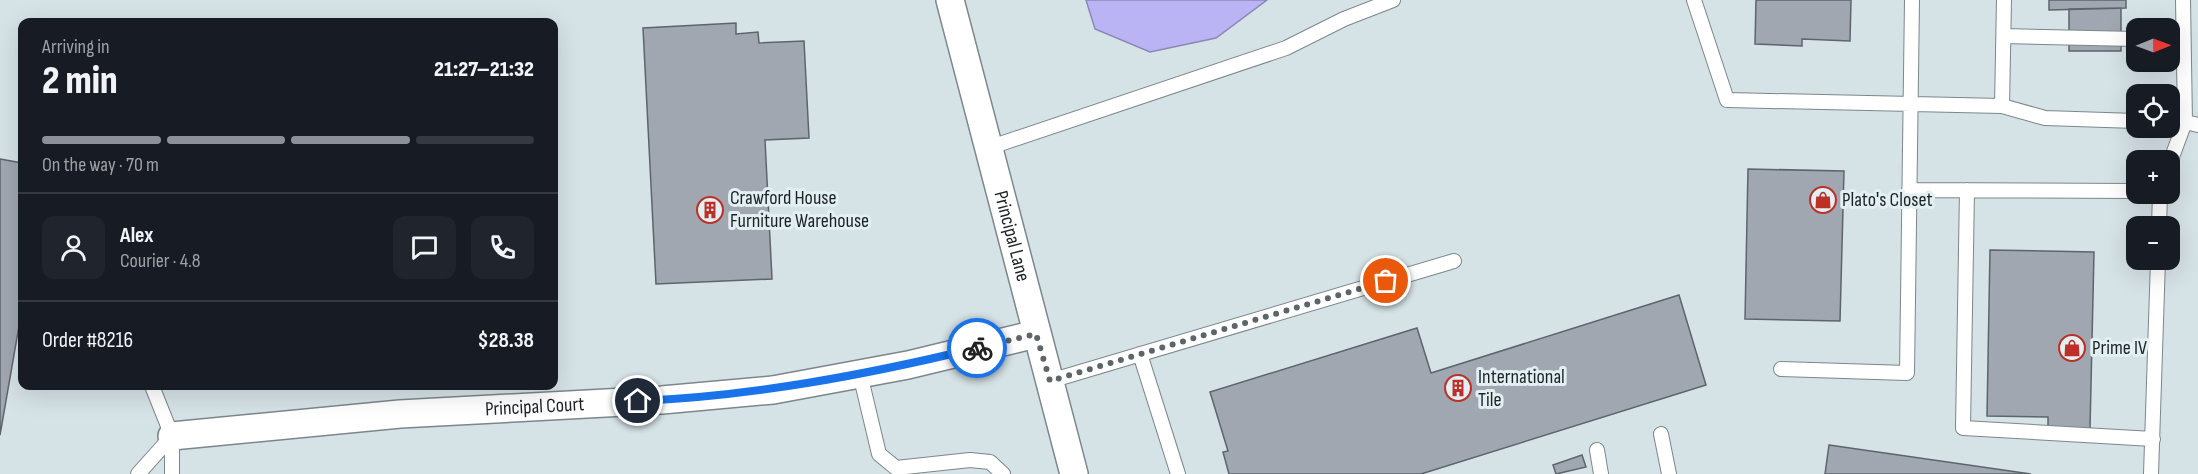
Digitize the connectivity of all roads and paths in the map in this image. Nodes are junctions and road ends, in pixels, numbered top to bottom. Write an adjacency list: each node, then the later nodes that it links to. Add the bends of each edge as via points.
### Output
1 (950, 0): 15 (street, Principal Lane)
2 (1393, 0): 15 (lane, via 1286,48)
3 (1694, 0): 11 (lane, via 1727,100)
4 (1912, 0): 11 (lane)
5 (2004, 0): 8 (lane)
6 (2183, 0): 7 (lane)
7 (2180, 18)
8 (2004, 36): 9 (lane); 12 (lane)
9 (2126, 39)
10 (2180, 62): 14 (lane)
11 (1911, 104): 12 (lane); 17 (lane)
12 (2002, 106): 13 (lane, via 2045,118)
13 (2126, 121)
14 (2191, 123): 16 (lane)
15 (988, 148): 22 (street, Principal Lane)
16 (2177, 150)
17 (1909, 190): 18 (lane); 24 (lane, via 1907,373)
18 (1967, 190): 19 (lane); 30 (lane, via 1963,428)
19 (2126, 191)
20 (1454, 261): 23 (lane)
21 (2158, 270): 30 (lane)
22 (1036, 334): 25 (street, Principal Court); 26 (street, Principal Lane)
23 (1140, 354): 26 (lane); 36 (lane)
24 (1781, 369)
25 (860, 374): 29 (street, Principal Court, via 773,390 400,414); 34 (lane, via 879,454 896,468 970,460 990,462)
26 (1050, 381): 35 (street, Principal Lane)
27 (154, 390): 29 (lane)
28 (1661, 434): 38 (lane)
29 (172, 436): 32 (lane); 33 (lane)
30 (2153, 439): 39 (lane)
31 (1597, 450): 37 (lane)
32 (138, 474)
33 (172, 474)
34 (1003, 474)
35 (1074, 474)
36 (1178, 474)
37 (1601, 474)
38 (1670, 474)
39 (2151, 474)

